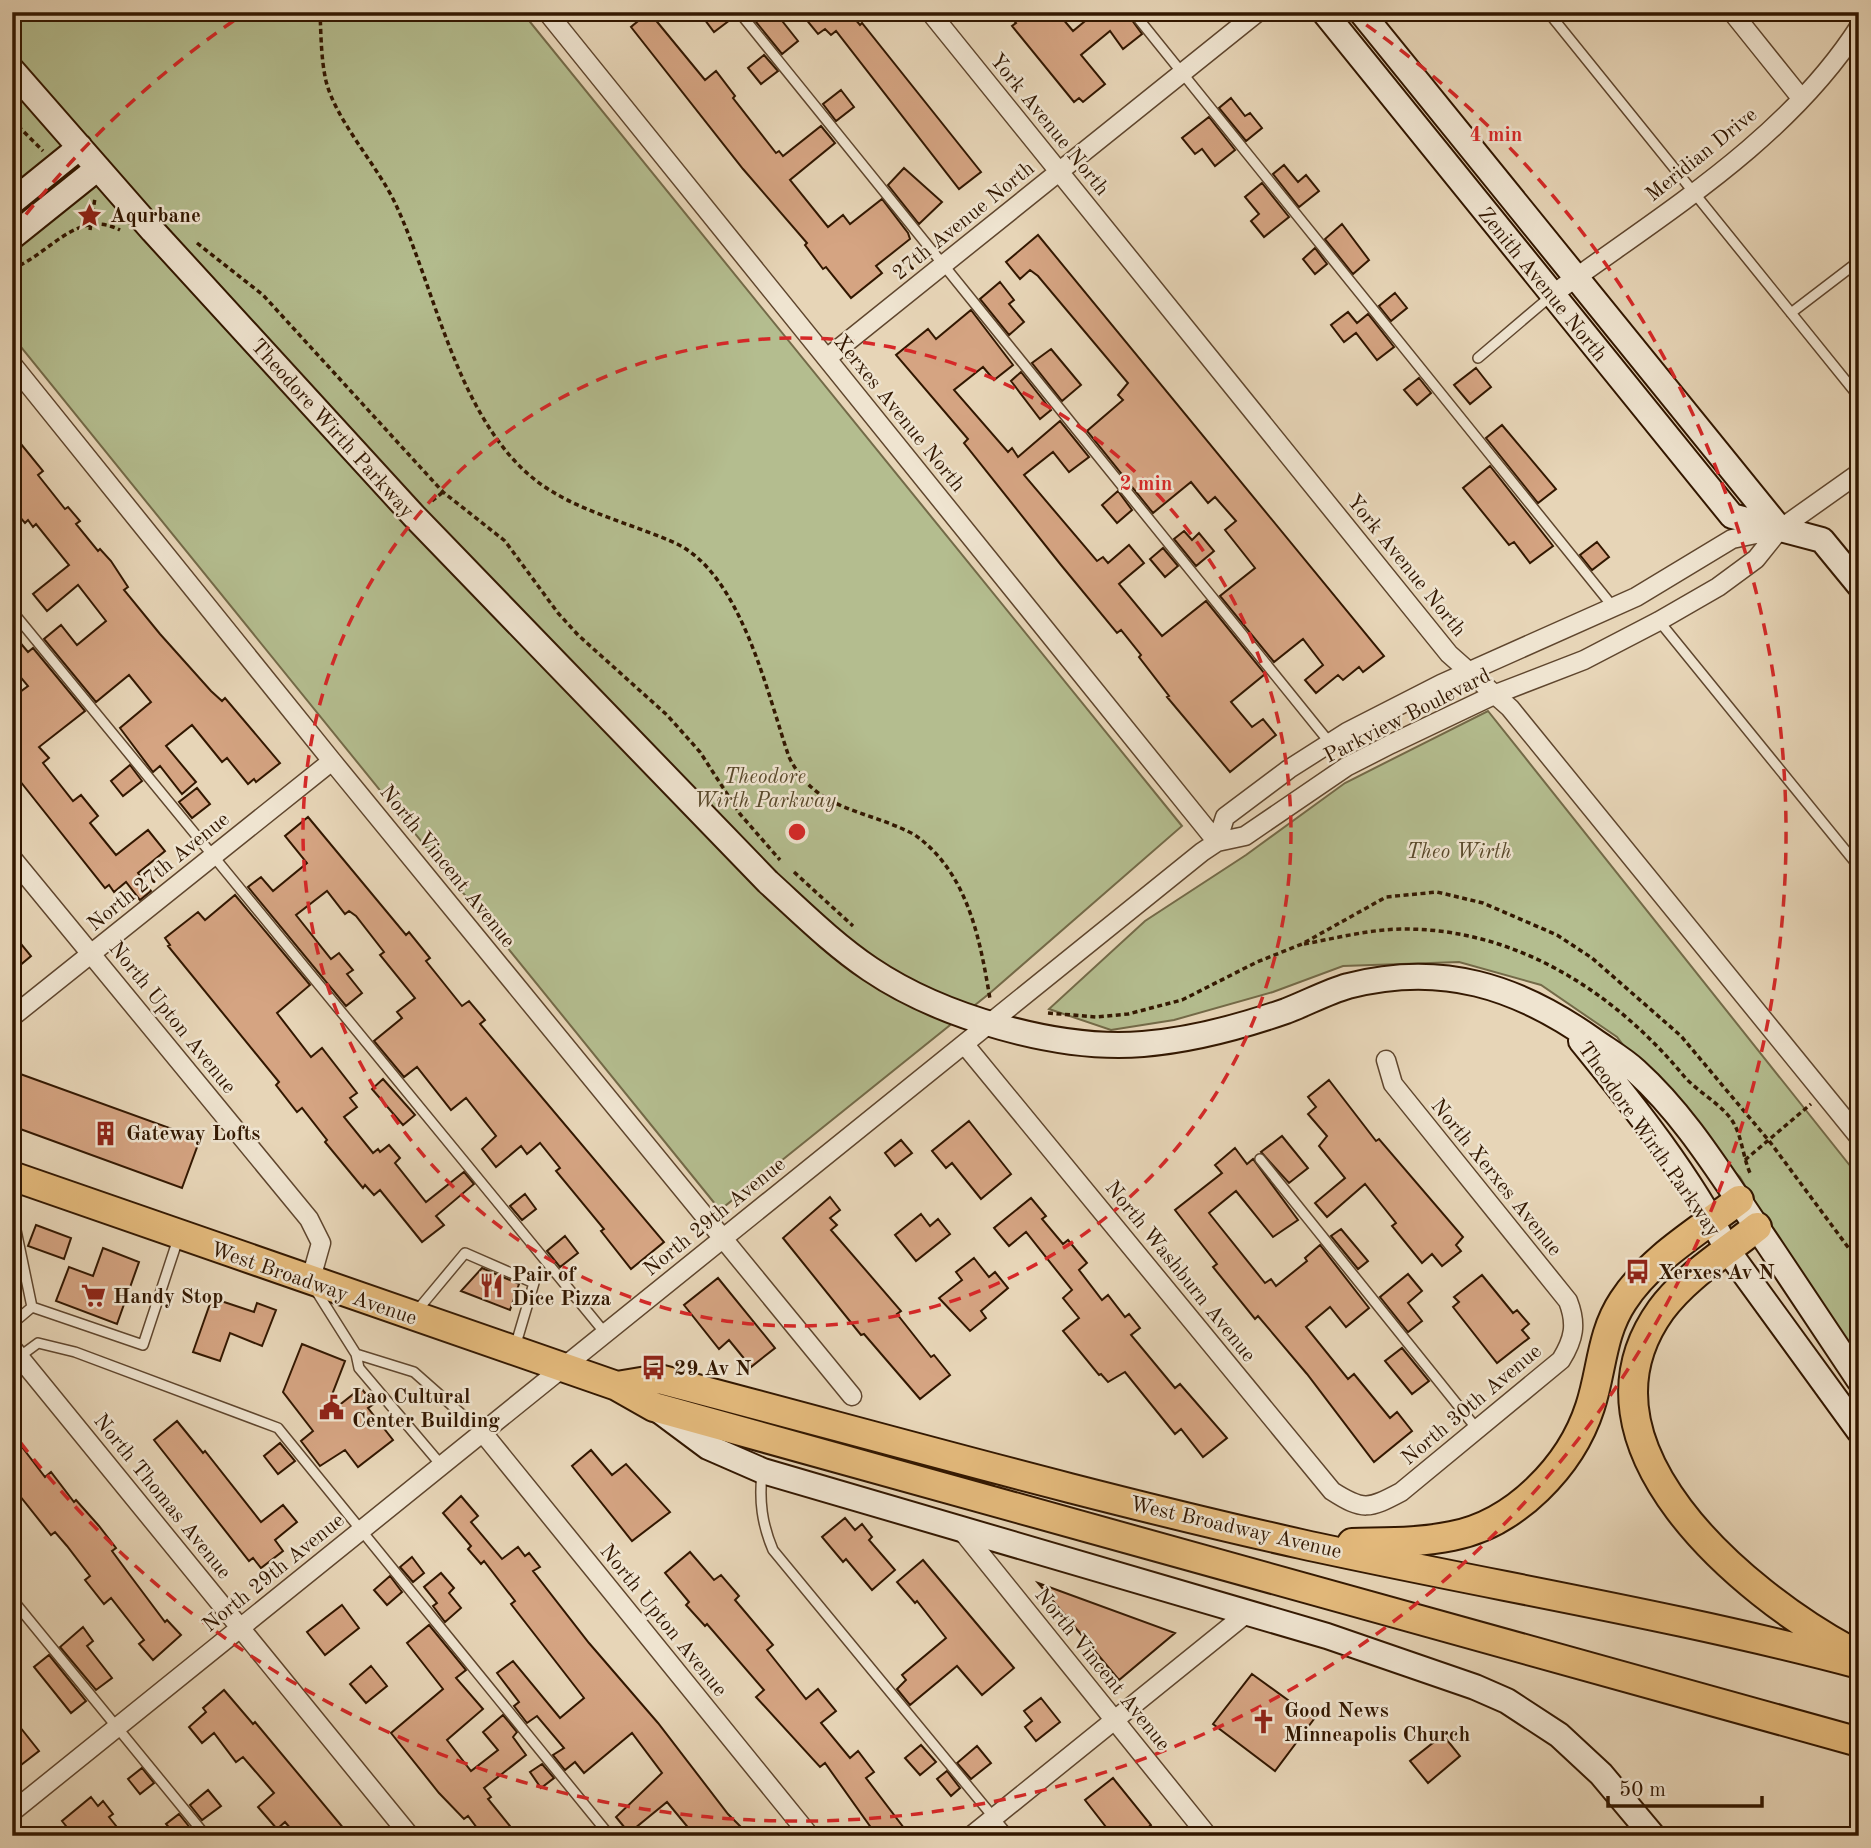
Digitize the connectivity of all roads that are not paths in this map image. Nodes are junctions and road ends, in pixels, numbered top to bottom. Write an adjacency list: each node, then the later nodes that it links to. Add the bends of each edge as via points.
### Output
1 (547, 12): 25 (street, Xerxes Avenue North)
2 (739, 12): 21 (lane)
3 (930, 12): 16 (street, York Avenue North)
4 (1133, 12): 12 (lane)
5 (1258, 12): 12 (street, 27th Avenue North)
6 (1324, 12): 23 (street, Zenith Avenue North)
7 (1361, 12): 22 (street, Zenith Avenue North)
8 (1548, 12): 17 (lane)
9 (1732, 12): 13 (street)
10 (1859, 27): 13 (street, Meridian Drive)
11 (12, 70): 14 (street, Theodore Wirth Parkway)
12 (1182, 73): 16 (street, 27th Avenue North); 32 (lane)
13 (1801, 98): 17 (street, Meridian Drive, via 1754,145)
14 (80, 147): 15 (street, Theodore Wirth Parkway); 18 (street)
15 (98, 168): 19 (street); 44 (street, Theodore Wirth Parkway, via 145,237 768,882 872,970 930,1000)
16 (1059, 172): 21 (street, 27th Avenue North); 35 (street, York Avenue North)
17 (1695, 190): 22 (street, Meridian Drive); 24 (lane)
18 (12, 202)
19 (12, 237)
20 (1859, 261): 24 (lane)
21 (944, 264): 25 (street, 27th Avenue North); 37 (lane)
22 (1576, 278): 23 (street, Meridian Drive); 30 (street, Zenith Avenue North)
23 (1552, 295): 26 (lane); 30 (street, Zenith Avenue North, via 1732,516)
24 (1791, 313): 28 (lane)
25 (827, 358): 39 (street, Xerxes Avenue North)
26 (1478, 358)
27 (12, 364): 38 (street, North Vincent Avenue)
28 (1859, 397)
29 (1859, 473): 30 (street, Parkview Boulevard)
30 (1780, 529): 31 (street, Zenith Avenue North, via 1822,540); 32 (street, Parkview Boulevard, via 1731,539); 34 (street, Parkview Boulevard, via 1756,559)
31 (1859, 585)
32 (1614, 608): 35 (street, Parkview Boulevard)
33 (12, 611): 40 (lane)
34 (1659, 621): 36 (street, Parkview Boulevard, via 1584,660); 42 (lane)
35 (1470, 673): 36 (street, York Avenue North); 37 (street, Parkview Boulevard, via 1387,710)
36 (1496, 694): 39 (street, Parkview Boulevard, via 1346,768 1245,836); 49 (street, York Avenue North)
37 (1330, 743): 39 (street, Parkview Boulevard, via 1225,817)
38 (332, 761): 40 (street, North 27th Avenue); 57 (street, North Vincent Avenue)
39 (1217, 842): 44 (street, North 29th Avenue)
40 (213, 856): 43 (street, North 27th Avenue); 64 (lane)
41 (12, 858): 43 (street, North Upton Avenue)
42 (1859, 867)
43 (91, 953): 45 (street, North 27th Avenue); 59 (street, North Upton Avenue, via 309,1219 321,1244)
44 (991, 1011): 46 (street, Theodore Wirth Parkway, via 1039,1038 1142,1044 1192,1038 1241,1025 1346,987 1395,977 1437,975 1518,996); 47 (street, North 29th Avenue)
45 (12, 1017)
46 (1563, 1019): 52 (street, Theodore Wirth Parkway, via 1634,1069 1657,1092); 54 (street, Theodore Wirth Parkway, via 1634,1108)
47 (965, 1045): 57 (street, North 29th Avenue); 78 (street, North Washburn Avenue, via 1332,1491 1350,1503)
48 (1386, 1060): 62 (street, North Xerxes Avenue, via 1393,1084 1568,1301)
49 (1856, 1128)
50 (1260, 1158): 73 (lane)
51 (12, 1176): 56 (main road, West Broadway Avenue)
52 (1739, 1200): 54 (main road); 55 (street, Theodore Wirth Parkway)
53 (12, 1211): 60 (lane)
54 (1713, 1221): 58 (street, Theodore Wirth Parkway); 81 (main road, via 1648,1272 1623,1300 1602,1350 1591,1404 1577,1439 1556,1470 1506,1513 1476,1530 1442,1538)
55 (1758, 1227): 58 (main road); 69 (street, Theodore Wirth Parkway)
56 (179, 1236): 59 (main road, West Broadway Avenue); 60 (lane, via 143,1345)
57 (723, 1238): 64 (street, North 29th Avenue); 71 (street, North Vincent Avenue)
58 (1728, 1251): 74 (street, Theodore Wirth Parkway); 85 (main road, via 1683,1284 1644,1342 1637,1361 1635,1394 1647,1460 1658,1482 1720,1555 1800,1622)
59 (310, 1282): 61 (main road, West Broadway Avenue); 67 (lane)
60 (32, 1307): 63 (lane)
61 (412, 1317): 66 (main road, West Broadway Avenue); 66 (lane, via 465,1253 534,1283)
62 (1575, 1320): 73 (street, North 30th Avenue, via 1571,1345 1561,1360)
63 (12, 1324)
64 (605, 1333): 68 (street, North 29th Avenue)
65 (16, 1352): 79 (lane, via 38,1343 75,1352 278,1428); 84 (street, North Thomas Avenue)
66 (513, 1352): 68 (main road, West Broadway Avenue)
67 (356, 1354): 75 (lane, via 414,1372); 76 (lane, via 359,1368)
68 (562, 1369): 70 (main road, West Broadway Avenue); 75 (street, North 29th Avenue)
69 (1859, 1380)
70 (617, 1386): 72 (main road, West Broadway Avenue); 81 (main road, West Broadway Avenue, via 659,1379)
71 (852, 1396)
72 (654, 1407): 77 (street, West Broadway Avenue, via 708,1447); 89 (main road, West Broadway Avenue)
73 (1477, 1429): 78 (street, North 30th Avenue, via 1401,1492)
74 (1859, 1431)
75 (483, 1433): 76 (street, North 29th Avenue); 95 (street, North Upton Avenue)
76 (442, 1465): 79 (street, North 29th Avenue)
77 (762, 1471): 80 (street, West Broadway Avenue); 91 (lane, via 760,1506 773,1550)
78 (1375, 1506)
79 (362, 1531): 84 (street, North 29th Avenue); 94 (lane)
80 (962, 1531): 83 (street, West Broadway Avenue); 87 (street, North Vincent Avenue)
81 (1303, 1545): 86 (main road, West Broadway Avenue, via 1755,1637)
82 (12, 1599): 88 (lane)
83 (1247, 1614): 87 (street); 99 (street, West Broadway Avenue, via 1327,1636 1507,1701 1577,1750)
84 (240, 1627): 88 (street, North 29th Avenue); 93 (street, North Thomas Avenue)
85 (1859, 1656)
86 (1859, 1664)
87 (1115, 1720): 91 (street); 98 (street, North Vincent Avenue)
88 (117, 1727): 90 (street, North 29th Avenue); 92 (lane)
89 (1859, 1742)
90 (12, 1812)
91 (994, 1817): 96 (street); 97 (lane)
92 (206, 1836)
93 (410, 1836)
94 (610, 1836)
95 (810, 1836)
96 (971, 1836)
97 (1009, 1836)
98 (1208, 1836)
99 (1653, 1836)

